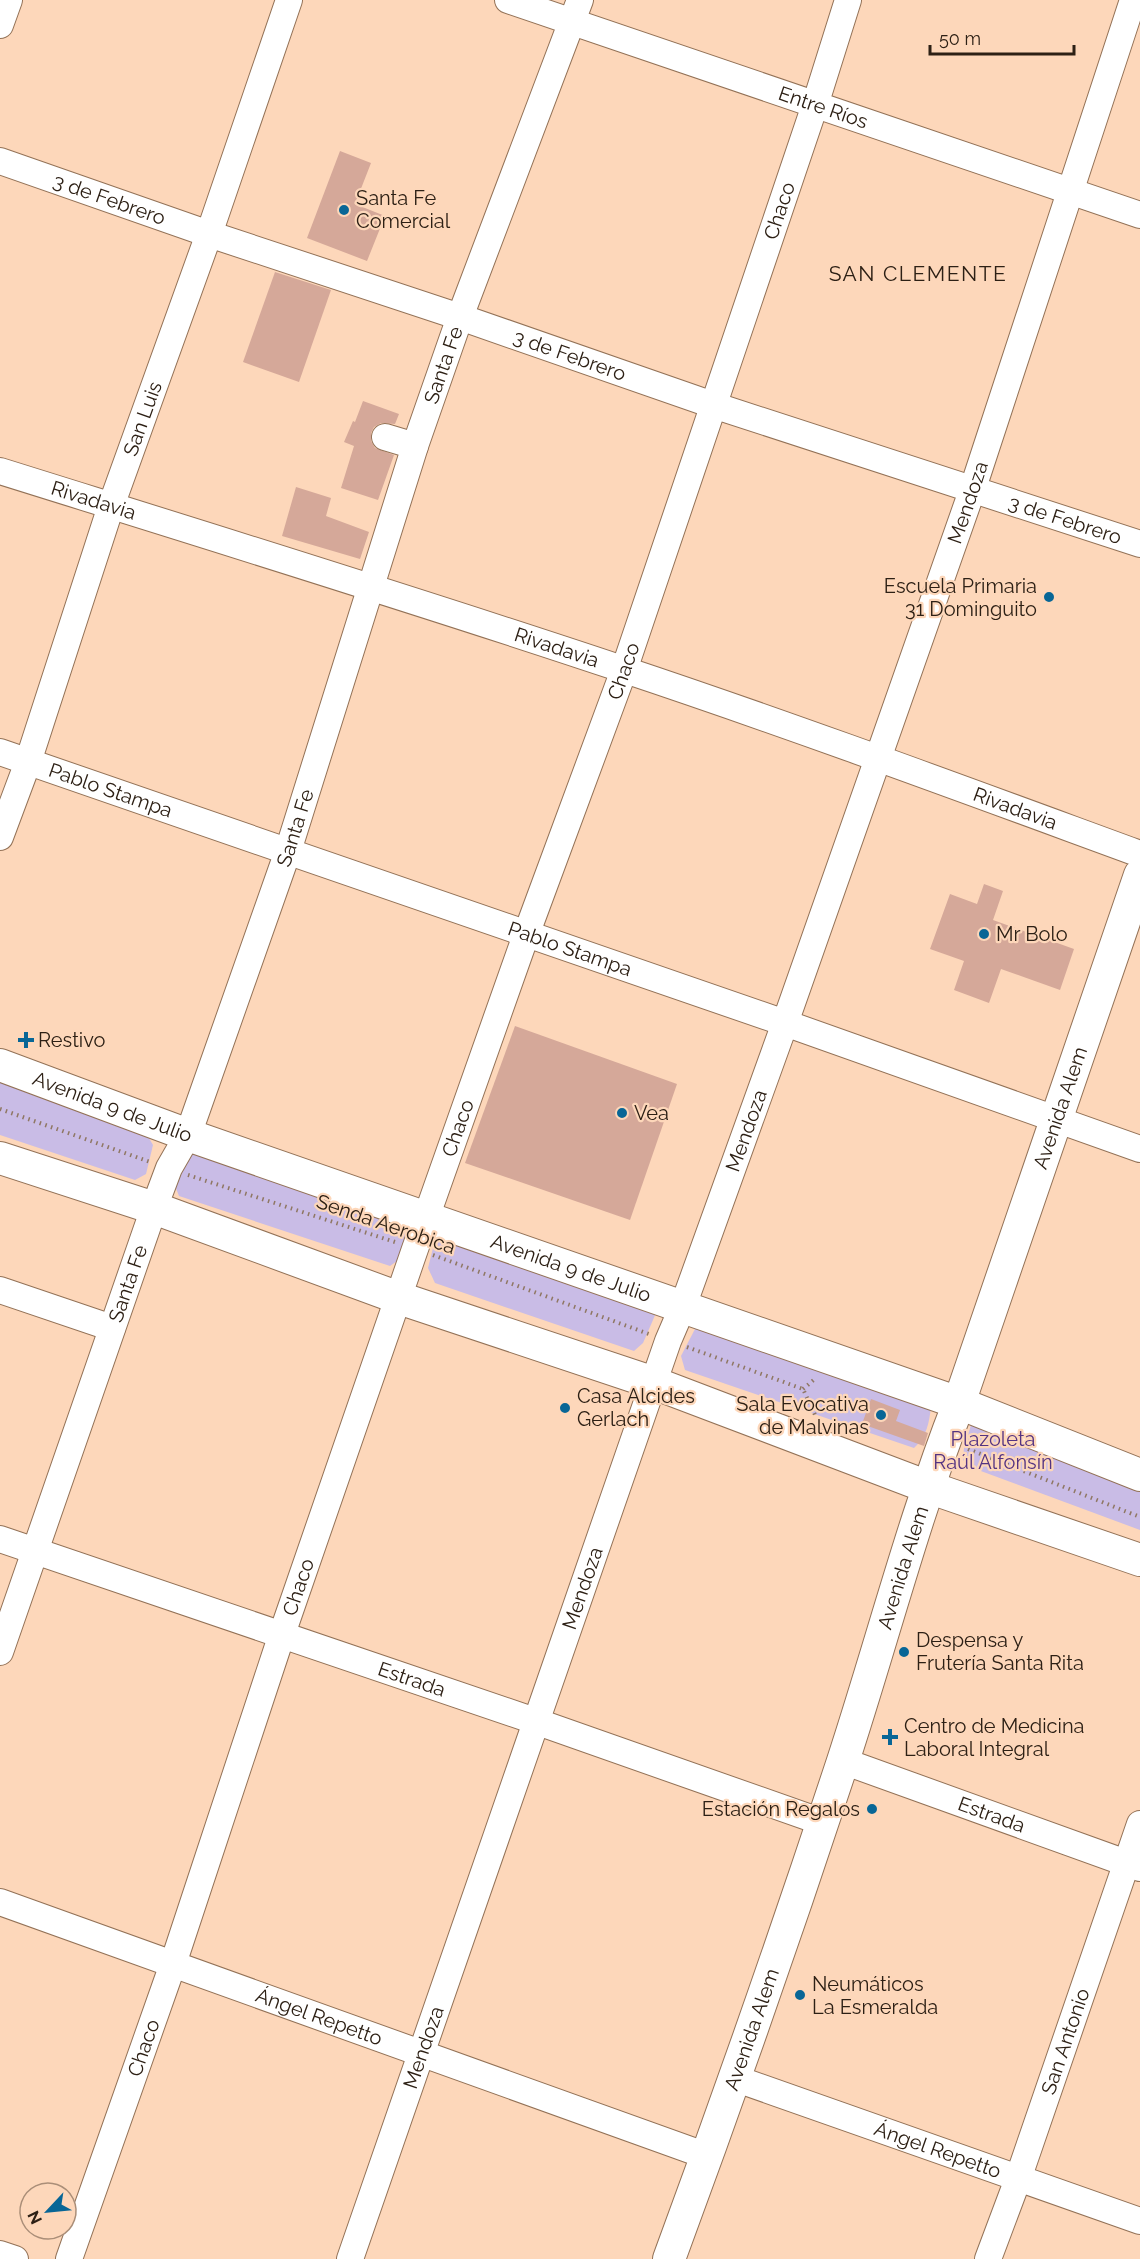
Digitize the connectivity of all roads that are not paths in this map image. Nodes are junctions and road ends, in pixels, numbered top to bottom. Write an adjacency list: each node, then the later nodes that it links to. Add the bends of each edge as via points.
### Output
1 (9, 0): 7 (street)
2 (289, 0): 12 (street, San Luis)
3 (508, 0): 6 (street, Entre Ríos)
4 (848, 0): 8 (street, Chaco)
5 (1133, 0): 10 (street, Mendoza)
6 (576, 11): 8 (street, Entre Ríos); 13 (street, Santa Fe)
7 (0, 25)
8 (815, 105): 10 (street, Entre Ríos); 14 (street, Chaco)
9 (0, 161): 12 (street, 3 de Febrero)
10 (1070, 192): 11 (street, Entre Ríos); 16 (street, Mendoza)
11 (1140, 215)
12 (209, 234): 13 (street, 3 de Febrero); 17 (street, San Luis)
13 (460, 317): 14 (street, 3 de Febrero); 19 (street, Santa Fe, via 402,447)
14 (713, 405): 16 (street, 3 de Febrero); 20 (street, Chaco)
15 (0, 471): 17 (street, Rivadavia)
16 (973, 488): 18 (street, 3 de Febrero); 22 (street, Mendoza)
17 (111, 506): 19 (street, Rivadavia); 23 (street, San Luis)
18 (1140, 544)
19 (370, 586): 20 (street, Rivadavia); 25 (street, Santa Fe)
20 (624, 670): 22 (street, Rivadavia); 28 (street, Chaco)
21 (0, 752): 23 (street, Pablo Stampa)
22 (878, 758): 26 (street, Rivadavia); 29 (street, Mendoza)
23 (28, 762): 24 (street, San Luis); 25 (street, Pablo Stampa)
24 (0, 837)
25 (288, 851): 28 (street, Pablo Stampa); 32 (street, Santa Fe)
26 (1140, 854)
27 (1140, 875): 31 (main road, Avenida Alem)
28 (526, 935): 29 (street, Pablo Stampa); 36 (street, Chaco)
29 (786, 1023): 31 (street, Pablo Stampa); 39 (street, Mendoza)
30 (0, 1065): 32 (main road, Avenida 9 de Julio)
31 (1057, 1120): 33 (street, Pablo Stampa); 42 (main road, Avenida Alem)
32 (188, 1135): 35 (street, Santa Fe, via 169,1168); 36 (main road, Avenida 9 de Julio)
33 (1140, 1149)
34 (0, 1158): 35 (main road)
35 (154, 1208): 38 (main road); 40 (street, Santa Fe)
36 (426, 1217): 38 (street, Chaco); 39 (main road, Avenida 9 de Julio)
37 (0, 1290): 40 (street)
38 (399, 1298): 41 (main road); 48 (street, Chaco)
39 (683, 1306): 41 (street, Mendoza); 42 (main road, Avenida 9 de Julio)
40 (112, 1328): 46 (street, Santa Fe)
41 (654, 1383): 44 (main road); 50 (street, Mendoza)
42 (959, 1403): 43 (main road, Avenida 9 de Julio); 44 (main road, Avenida Alem)
43 (1140, 1475)
44 (928, 1487): 47 (main road); 51 (main road, Avenida Alem)
45 (0, 1539): 46 (street, Estrada)
46 (35, 1552): 48 (street, Estrada); 49 (street, Santa Fe)
47 (1140, 1560)
48 (282, 1634): 50 (street, Estrada); 56 (street, Chaco)
49 (0, 1652)
50 (535, 1721): 52 (street, Estrada); 57 (street, Mendoza)
51 (843, 1761): 52 (main road, Avenida Alem); 54 (street, Estrada)
52 (822, 1822): 58 (main road, Avenida Alem)
53 (1140, 1824): 54 (street, San Antonio)
54 (1133, 1866): 60 (street, San Antonio)
55 (0, 1902): 56 (street, Ángel Repetto)
56 (173, 1964): 57 (street, Ángel Repetto); 64 (street, Chaco)
57 (420, 2052): 59 (street, Ángel Repetto); 65 (street, Mendoza)
58 (735, 2079): 59 (main road, Avenida Alem); 60 (street, Ángel Repetto)
59 (707, 2156): 66 (main road, Avenida Alem)
60 (1018, 2179): 61 (street, Ángel Repetto); 67 (street, San Antonio)
61 (1140, 2221)
62 (0, 2254): 63 (street)
63 (15, 2259)
64 (69, 2259)
65 (350, 2259)
66 (669, 2259)
67 (988, 2259)

